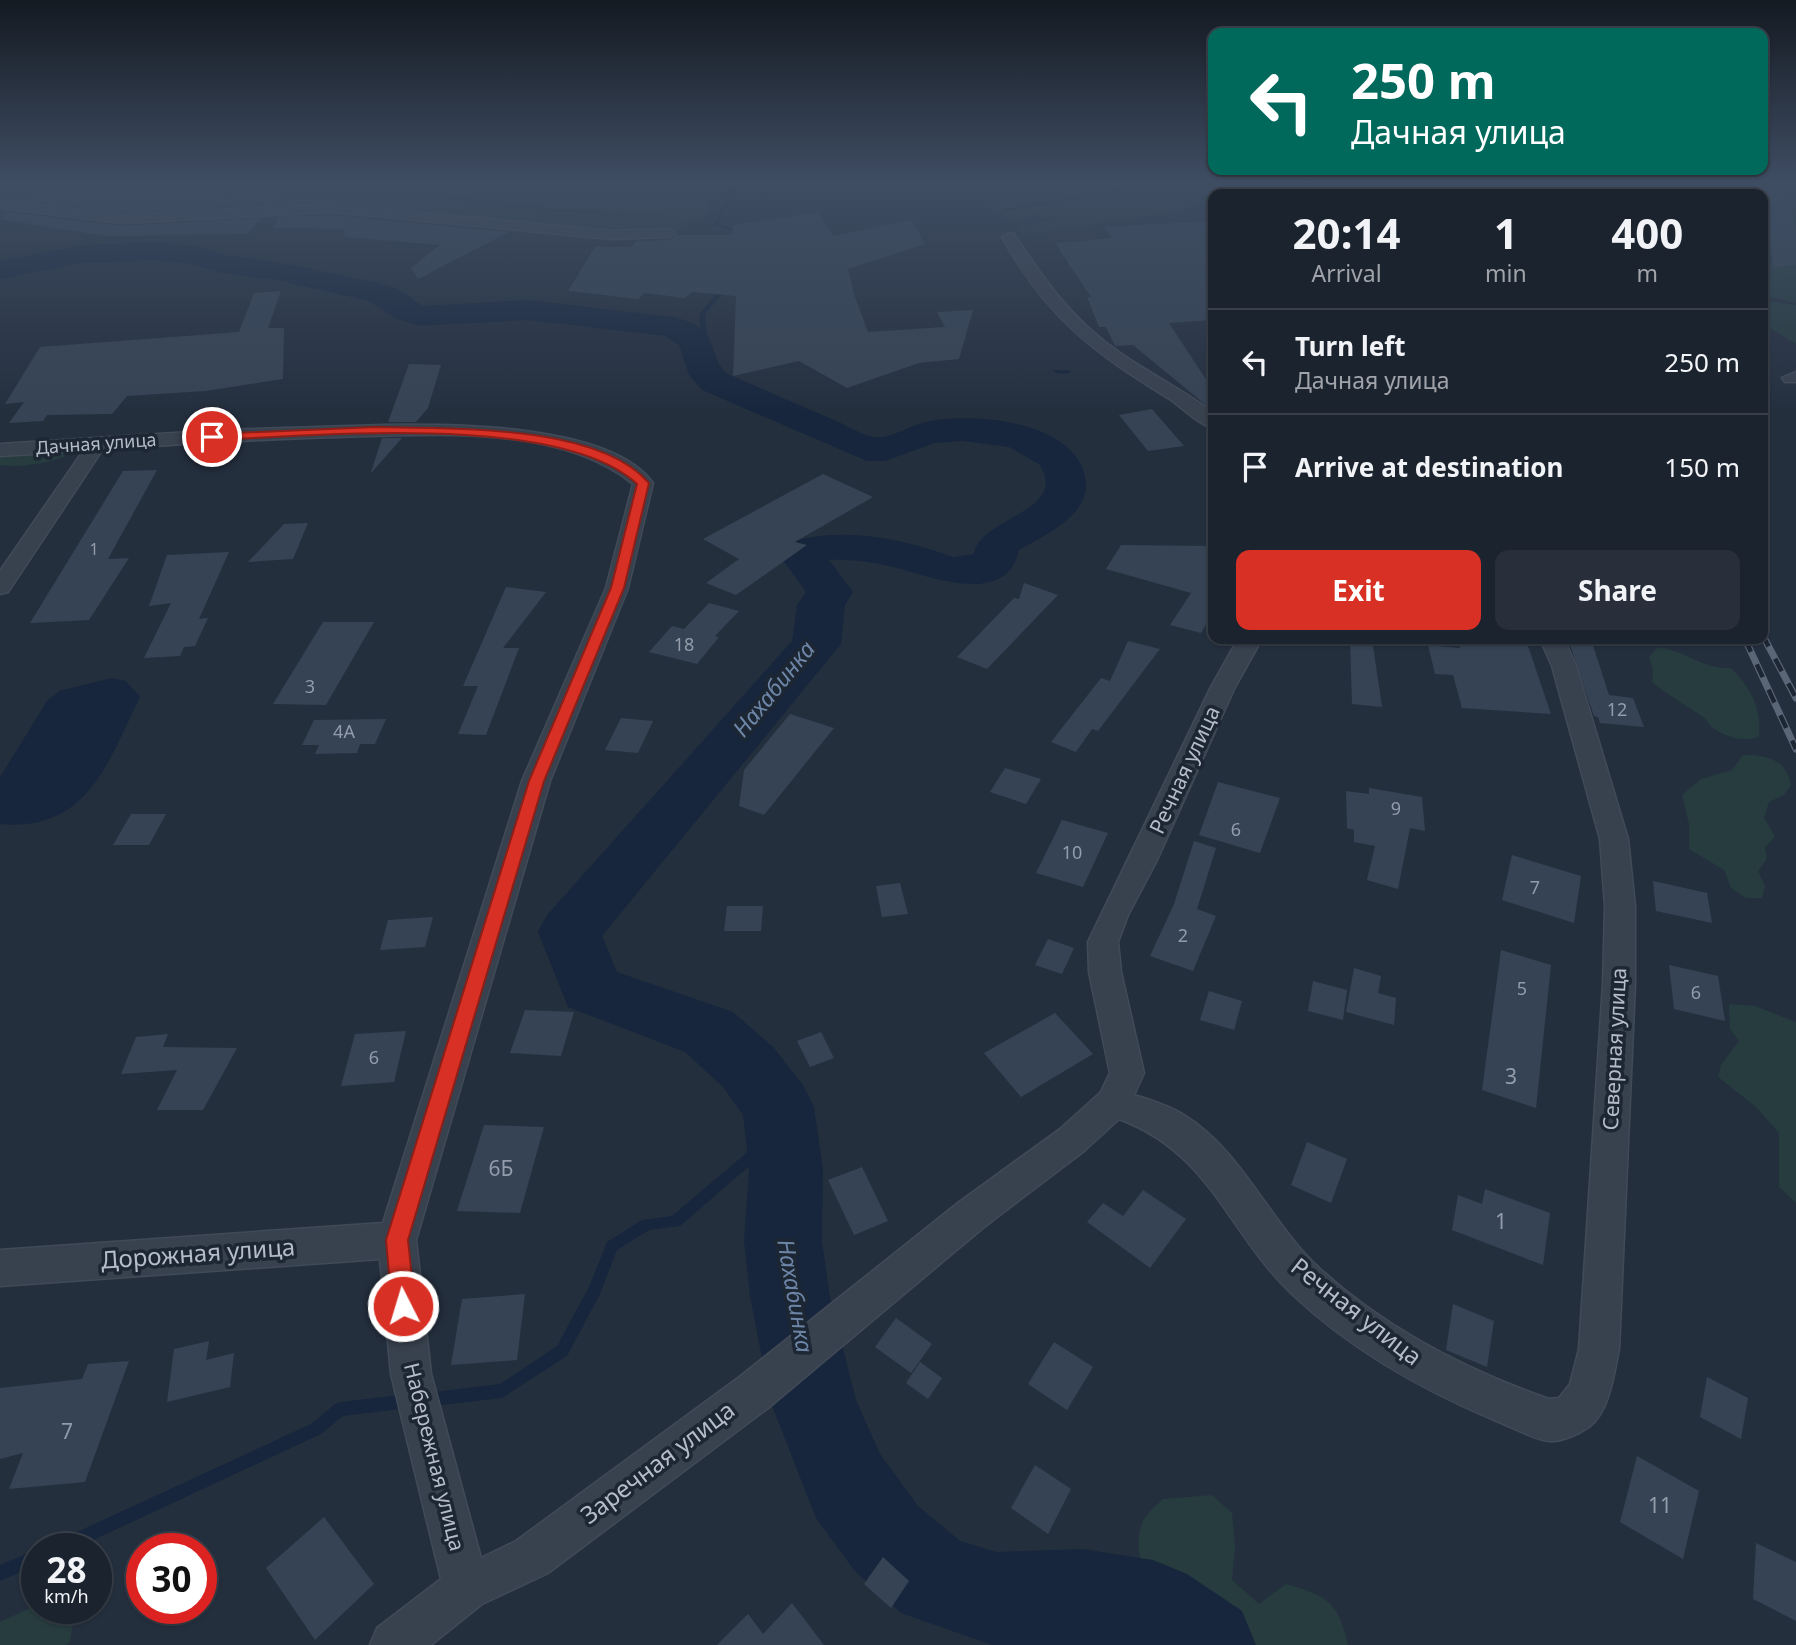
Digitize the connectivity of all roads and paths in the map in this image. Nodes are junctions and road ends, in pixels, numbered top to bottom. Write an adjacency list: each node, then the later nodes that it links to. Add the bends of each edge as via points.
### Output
1 (1021, 260): 2 (street, via 1079,333)
2 (1208, 419)
3 (97, 444): 4 (street, Дачная улица); 5 (street, Дачная улица, via 293,432 503,434 574,447 628,469); 6 (street)
4 (0, 450)
5 (643, 483): 10 (street, Набережная улица, via 617,588 536,781)
6 (0, 587)
7 (1247, 644): 9 (street, Речная улица, via 1102,942 1127,1073)
8 (1554, 644): 13 (street, Северная улица, via 1614,839 1620,906 1619,985 1599,1349 1581,1407 1566,1419 1549,1420)
9 (1114, 1102): 12 (street, Речная улица); 13 (street, Речная улица, via 1174,1128 1201,1153 1305,1279 1344,1309 1429,1369)
10 (397, 1240): 11 (street, Дорожная улица); 14 (street, Набережная улица, via 411,1374)
11 (0, 1268)
12 (840, 1324): 14 (street, Заречная улица, via 532,1557)
13 (1528, 1413)
14 (466, 1588): 15 (street, Заречная улица)
15 (394, 1645)

